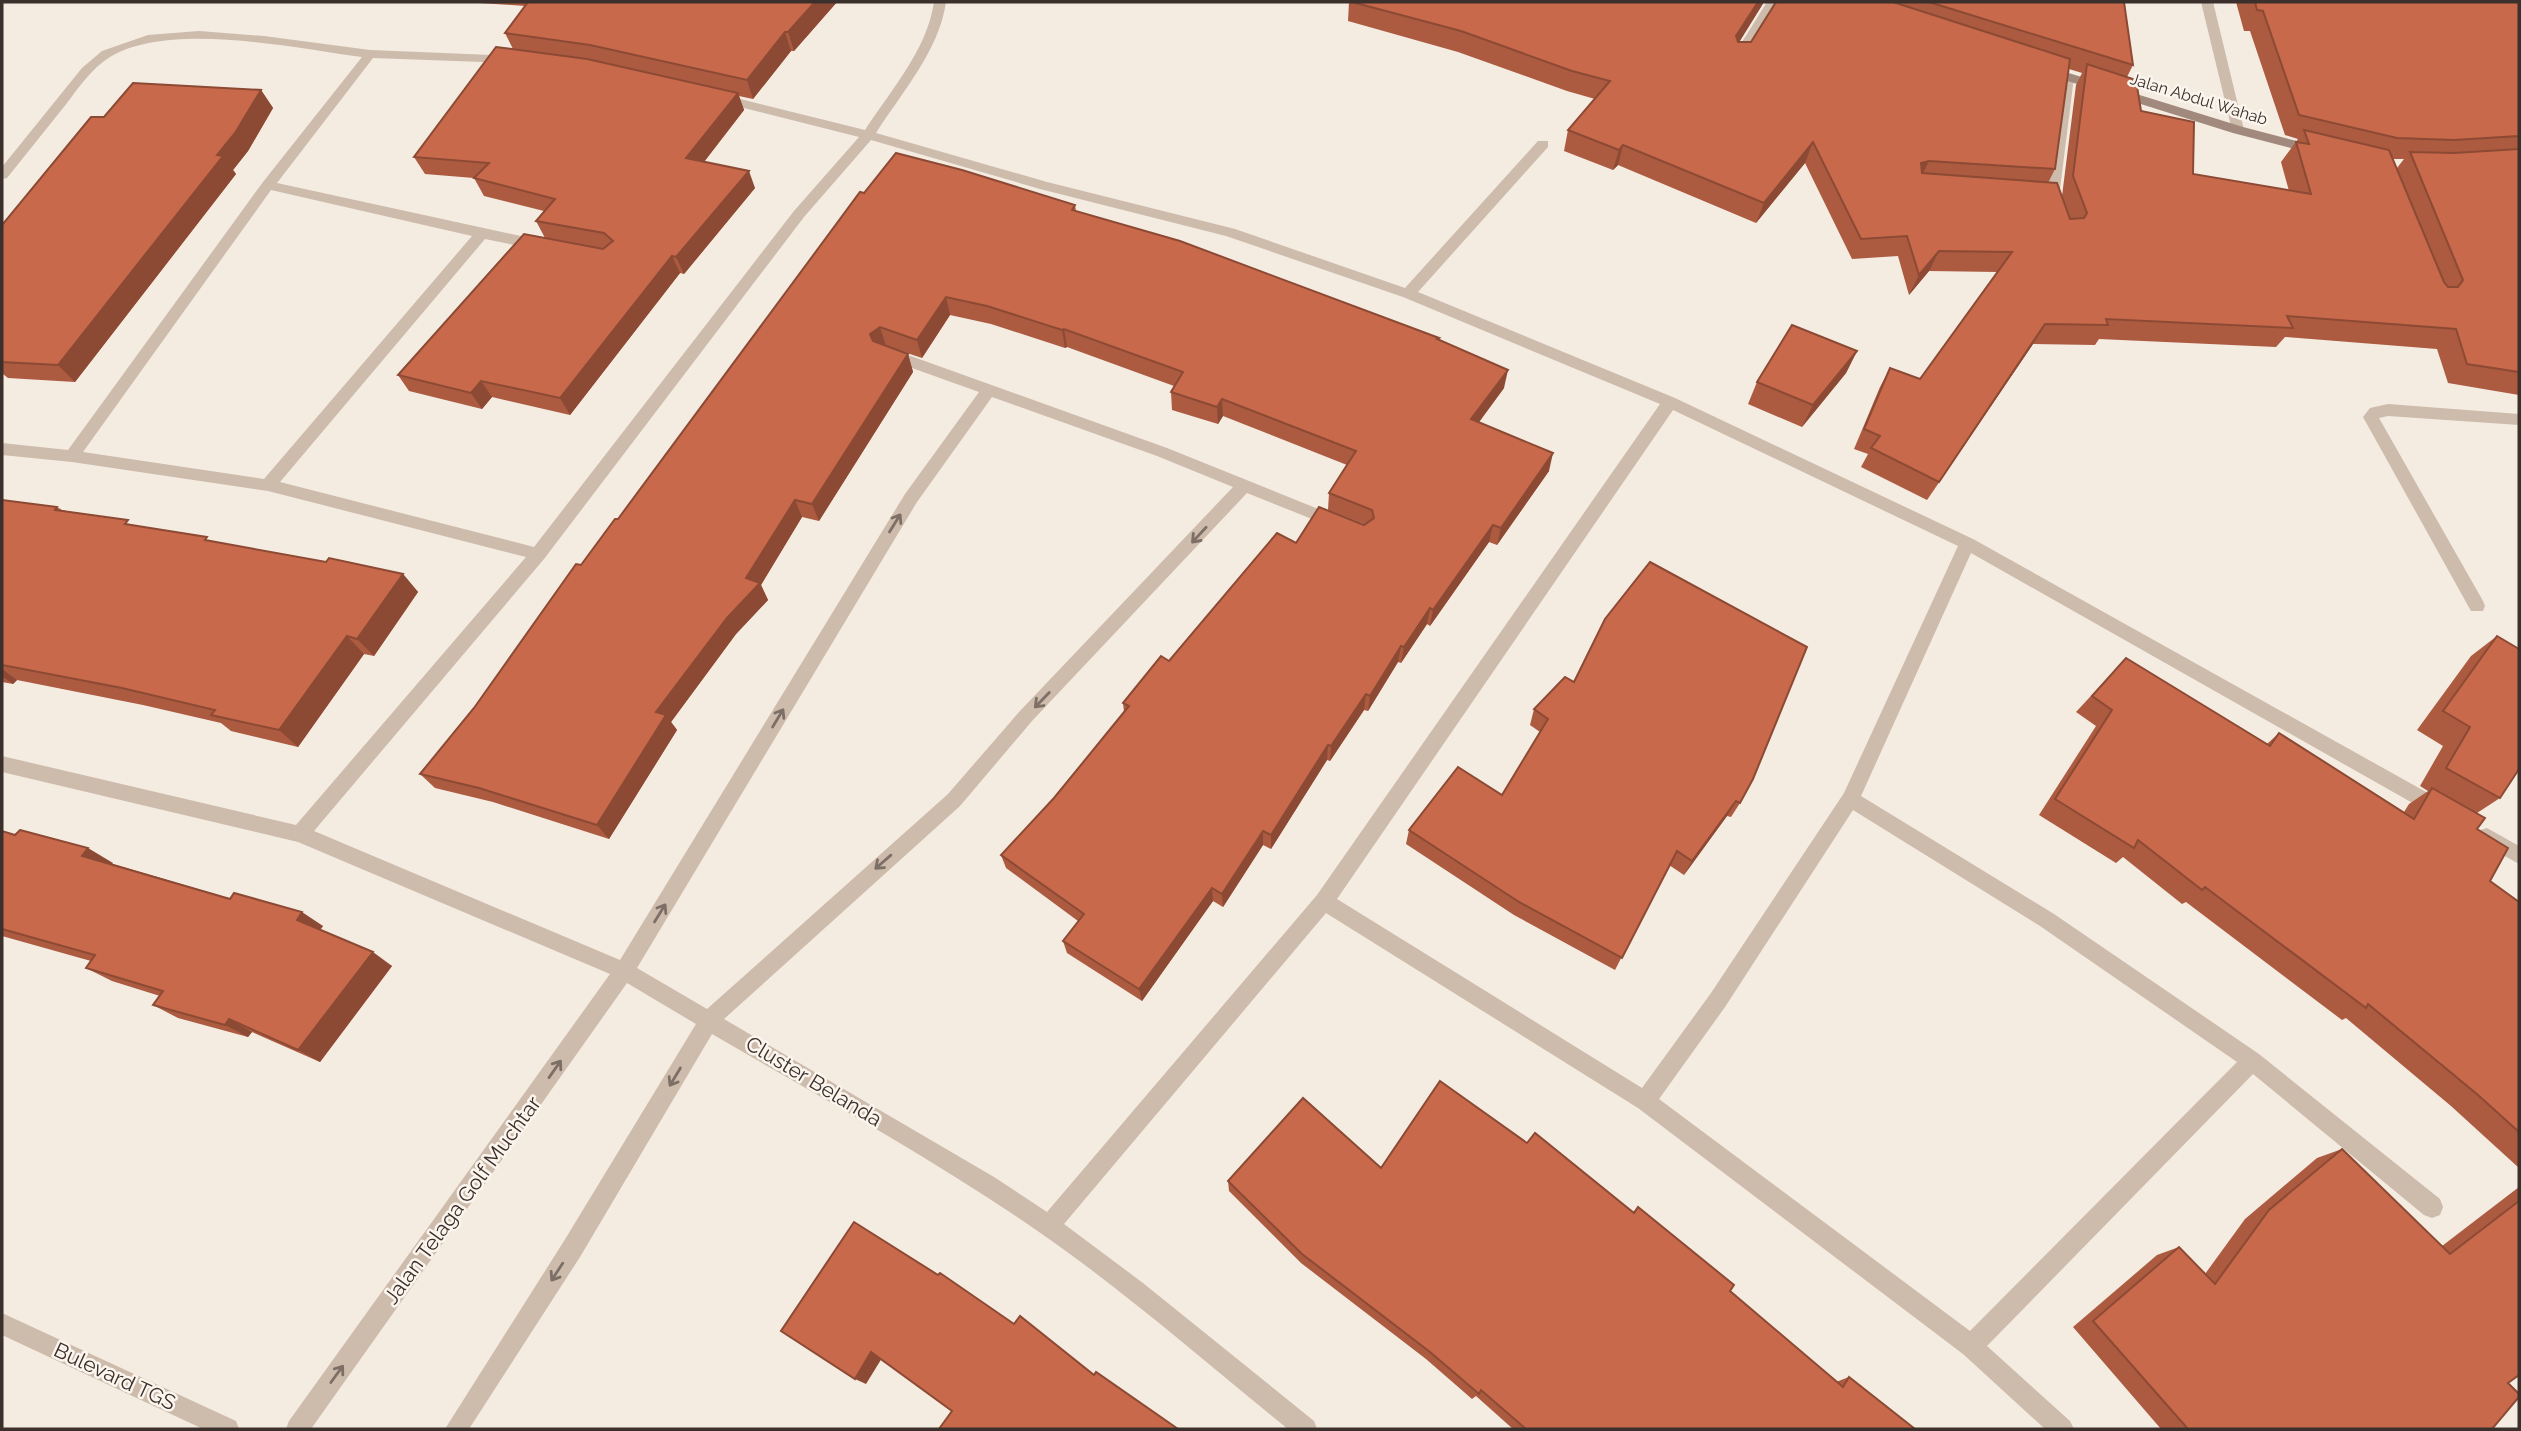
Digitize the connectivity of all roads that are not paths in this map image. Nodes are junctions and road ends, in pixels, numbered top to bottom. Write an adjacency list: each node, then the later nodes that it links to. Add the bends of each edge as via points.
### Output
1 (940, 2): 11 (street, via 924,50)
2 (1773, 2): 5 (street)
3 (2207, 2): 10 (street)
4 (370, 54): 6 (street); 14 (street, via 264,40 148,39 106,54 86,72); 15 (street)
5 (1738, 58)
6 (518, 60)
7 (2028, 64): 8 (street, Jalan Abdul Wahab)
8 (2068, 77): 10 (street, Jalan Abdul Wahab); 16 (street, via 2046,197)
9 (712, 96): 11 (street)
10 (2238, 130): 13 (street, Jalan Abdul Wahab)
11 (867, 135): 19 (street, via 1230,232); 30 (street, via 799,214)
12 (1543, 144): 19 (street)
13 (2322, 152)
14 (2, 175)
15 (268, 185): 17 (street); 25 (street)
16 (2059, 220)
17 (482, 234): 18 (street); 26 (street)
18 (560, 248)
19 (1408, 294): 22 (street)
20 (885, 353): 21 (street)
21 (989, 389): 27 (street); 39 (street, Jalan Telaga Golf Muchtar, one-way to 21, via 911,498)
22 (1670, 402): 29 (street); 38 (street)
23 (2519, 419): 31 (street, via 2388,410 2371,417)
24 (2, 449): 25 (street)
25 (72, 456): 26 (street)
26 (268, 485): 30 (street)
27 (1245, 485): 28 (street); 40 (street, one-way to 40, via 1026,716 954,800)
28 (1351, 528)
29 (1967, 542): 33 (street); 34 (street)
30 (538, 554): 36 (street)
31 (2477, 606)
32 (2, 764): 36 (street, Cluster Belanda)
33 (1850, 799): 41 (street, via 2047,920); 42 (street, via 1718,1000)
34 (2449, 814)
35 (2473, 827): 37 (street)
36 (300, 834): 39 (street, Cluster Belanda)
37 (2519, 856)
38 (1324, 901): 42 (street); 44 (street)
39 (624, 971): 40 (street, Cluster Belanda); 48 (street, Jalan Telaga Golf Muchtar, one-way to 39)
40 (710, 1019): 44 (street, Cluster Belanda, via 987,1184); 49 (street, one-way to 49, via 572,1249)
41 (2252, 1061): 43 (street); 46 (street)
42 (1645, 1101): 46 (street)
43 (2432, 1208)
44 (1049, 1226): 50 (street, Cluster Belanda)
45 (2, 1324): 47 (street, Bulevard TGS)
46 (1970, 1346): 51 (street)
47 (228, 1429)
48 (297, 1429)
49 (456, 1429)
50 (1306, 1429)
51 (2062, 1429)

